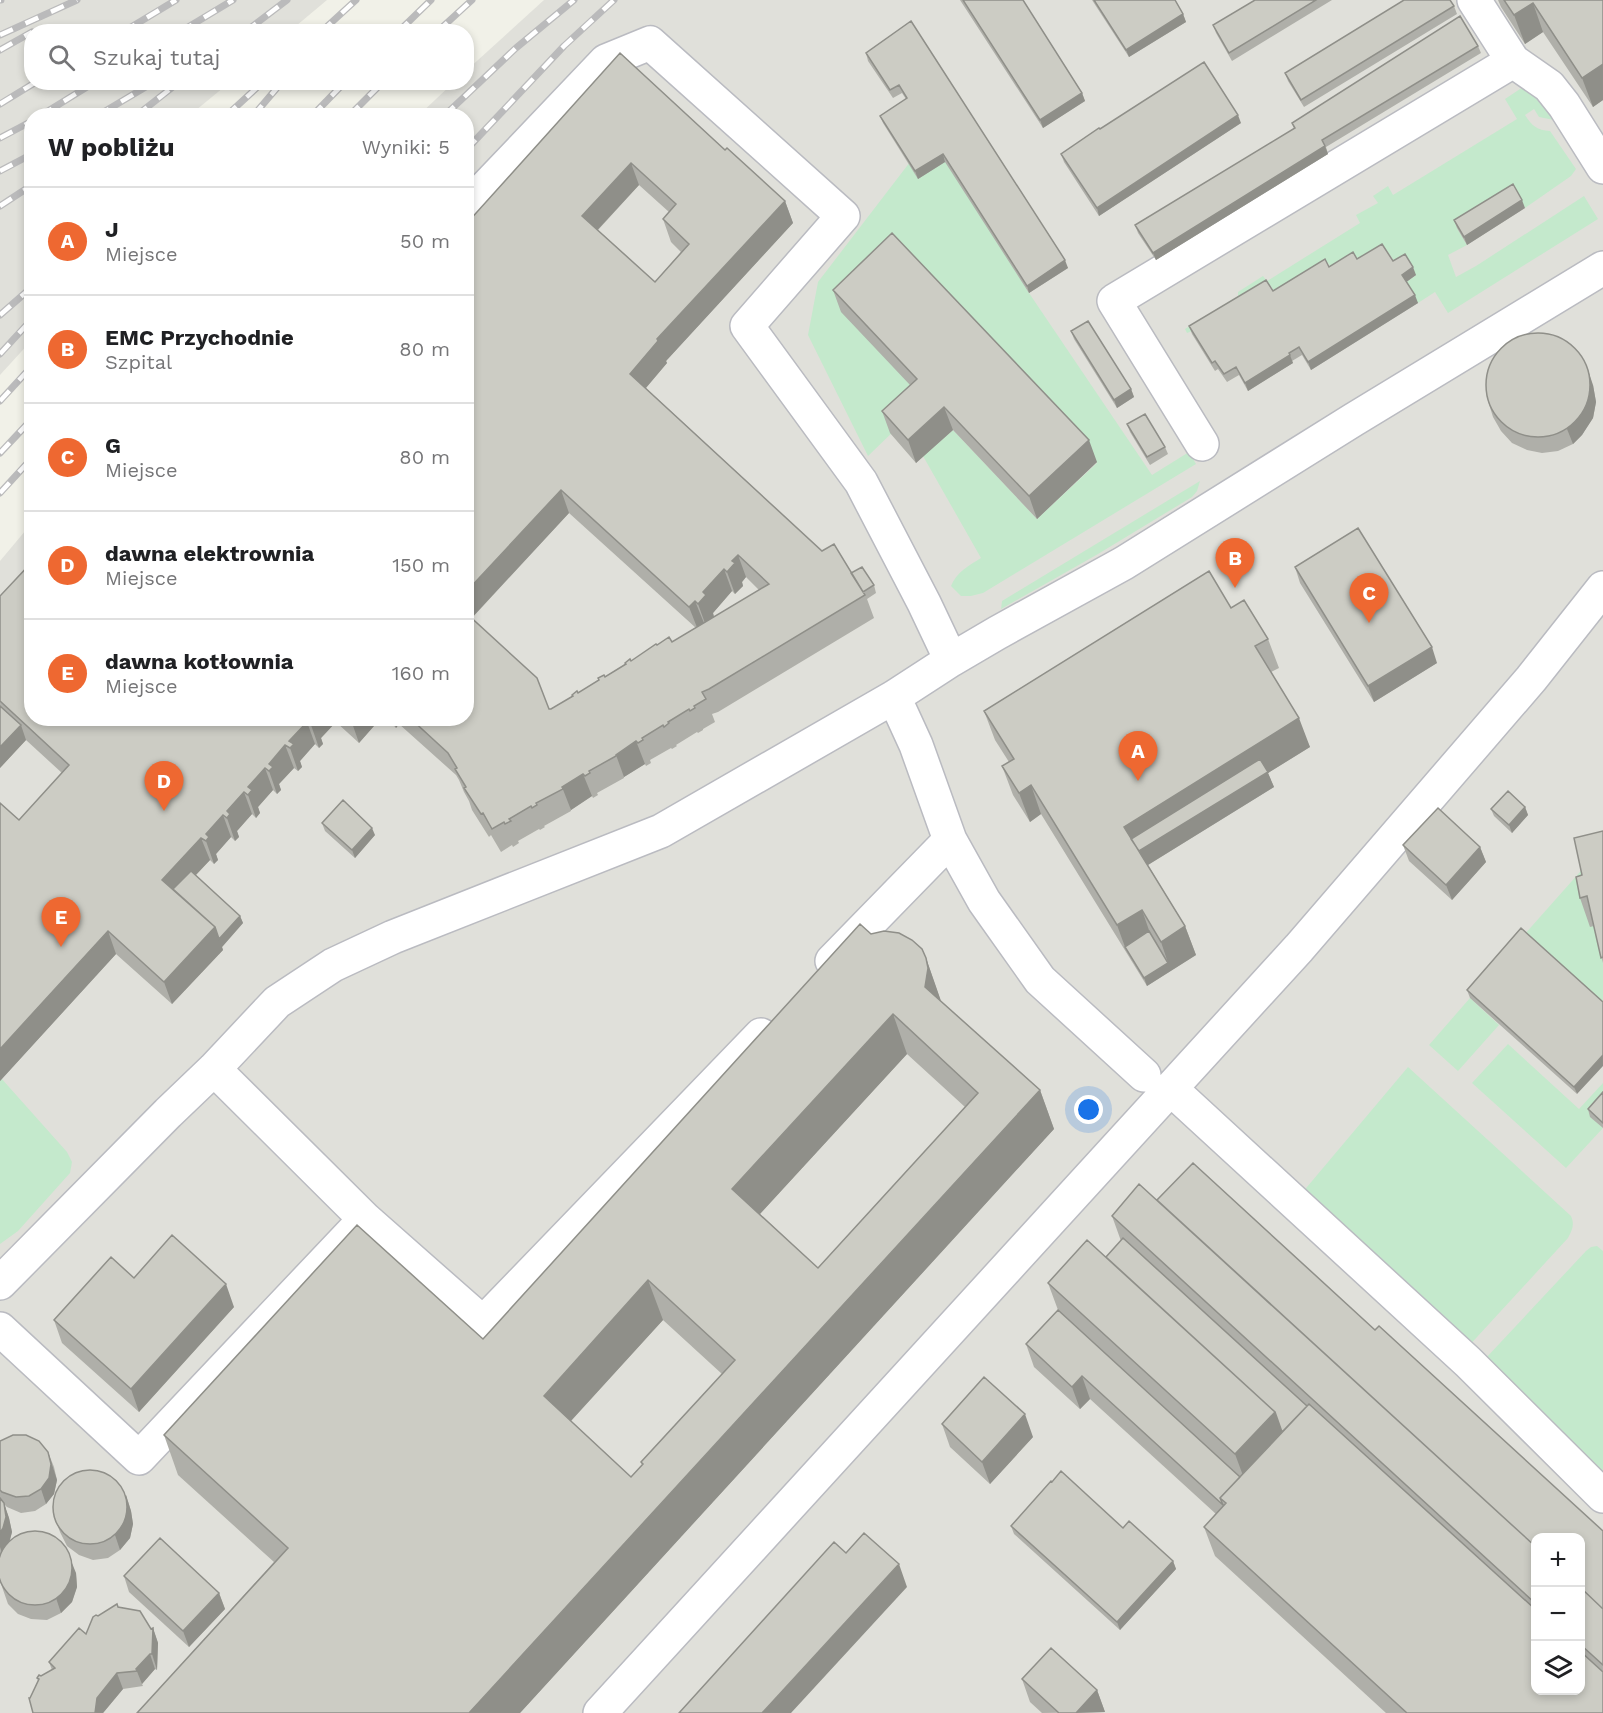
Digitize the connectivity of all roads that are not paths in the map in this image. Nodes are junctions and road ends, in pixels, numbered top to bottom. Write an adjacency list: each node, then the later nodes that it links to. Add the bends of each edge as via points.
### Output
1 (1474, 0): 2 (lane)
2 (1513, 61): 3 (lane, via 1549,86); 6 (lane, via 1114,301)
3 (1603, 167)
4 (474, 200): 8 (lane, via 606,60 650,43 843,216 747,326 861,482)
5 (1600, 276): 8 (lane, via 1353,420 1124,563)
6 (1202, 444)
7 (1603, 588): 14 (lane, via 1532,679 1307,939)
8 (951, 660): 9 (lane)
9 (894, 697): 10 (lane); 13 (lane, via 661,831 333,965 277,1002)
10 (950, 840): 11 (lane); 14 (lane, via 984,901 1040,980)
11 (810, 984)
12 (778, 1018): 15 (lane, via 483,1323)
13 (214, 1069): 15 (lane); 16 (lane)
14 (1158, 1082): 18 (lane, via 1468,1362); 19 (lane)
15 (364, 1219): 17 (lane, via 139,1458)
16 (0, 1283)
17 (0, 1329)
18 (1603, 1496)
19 (600, 1713)

